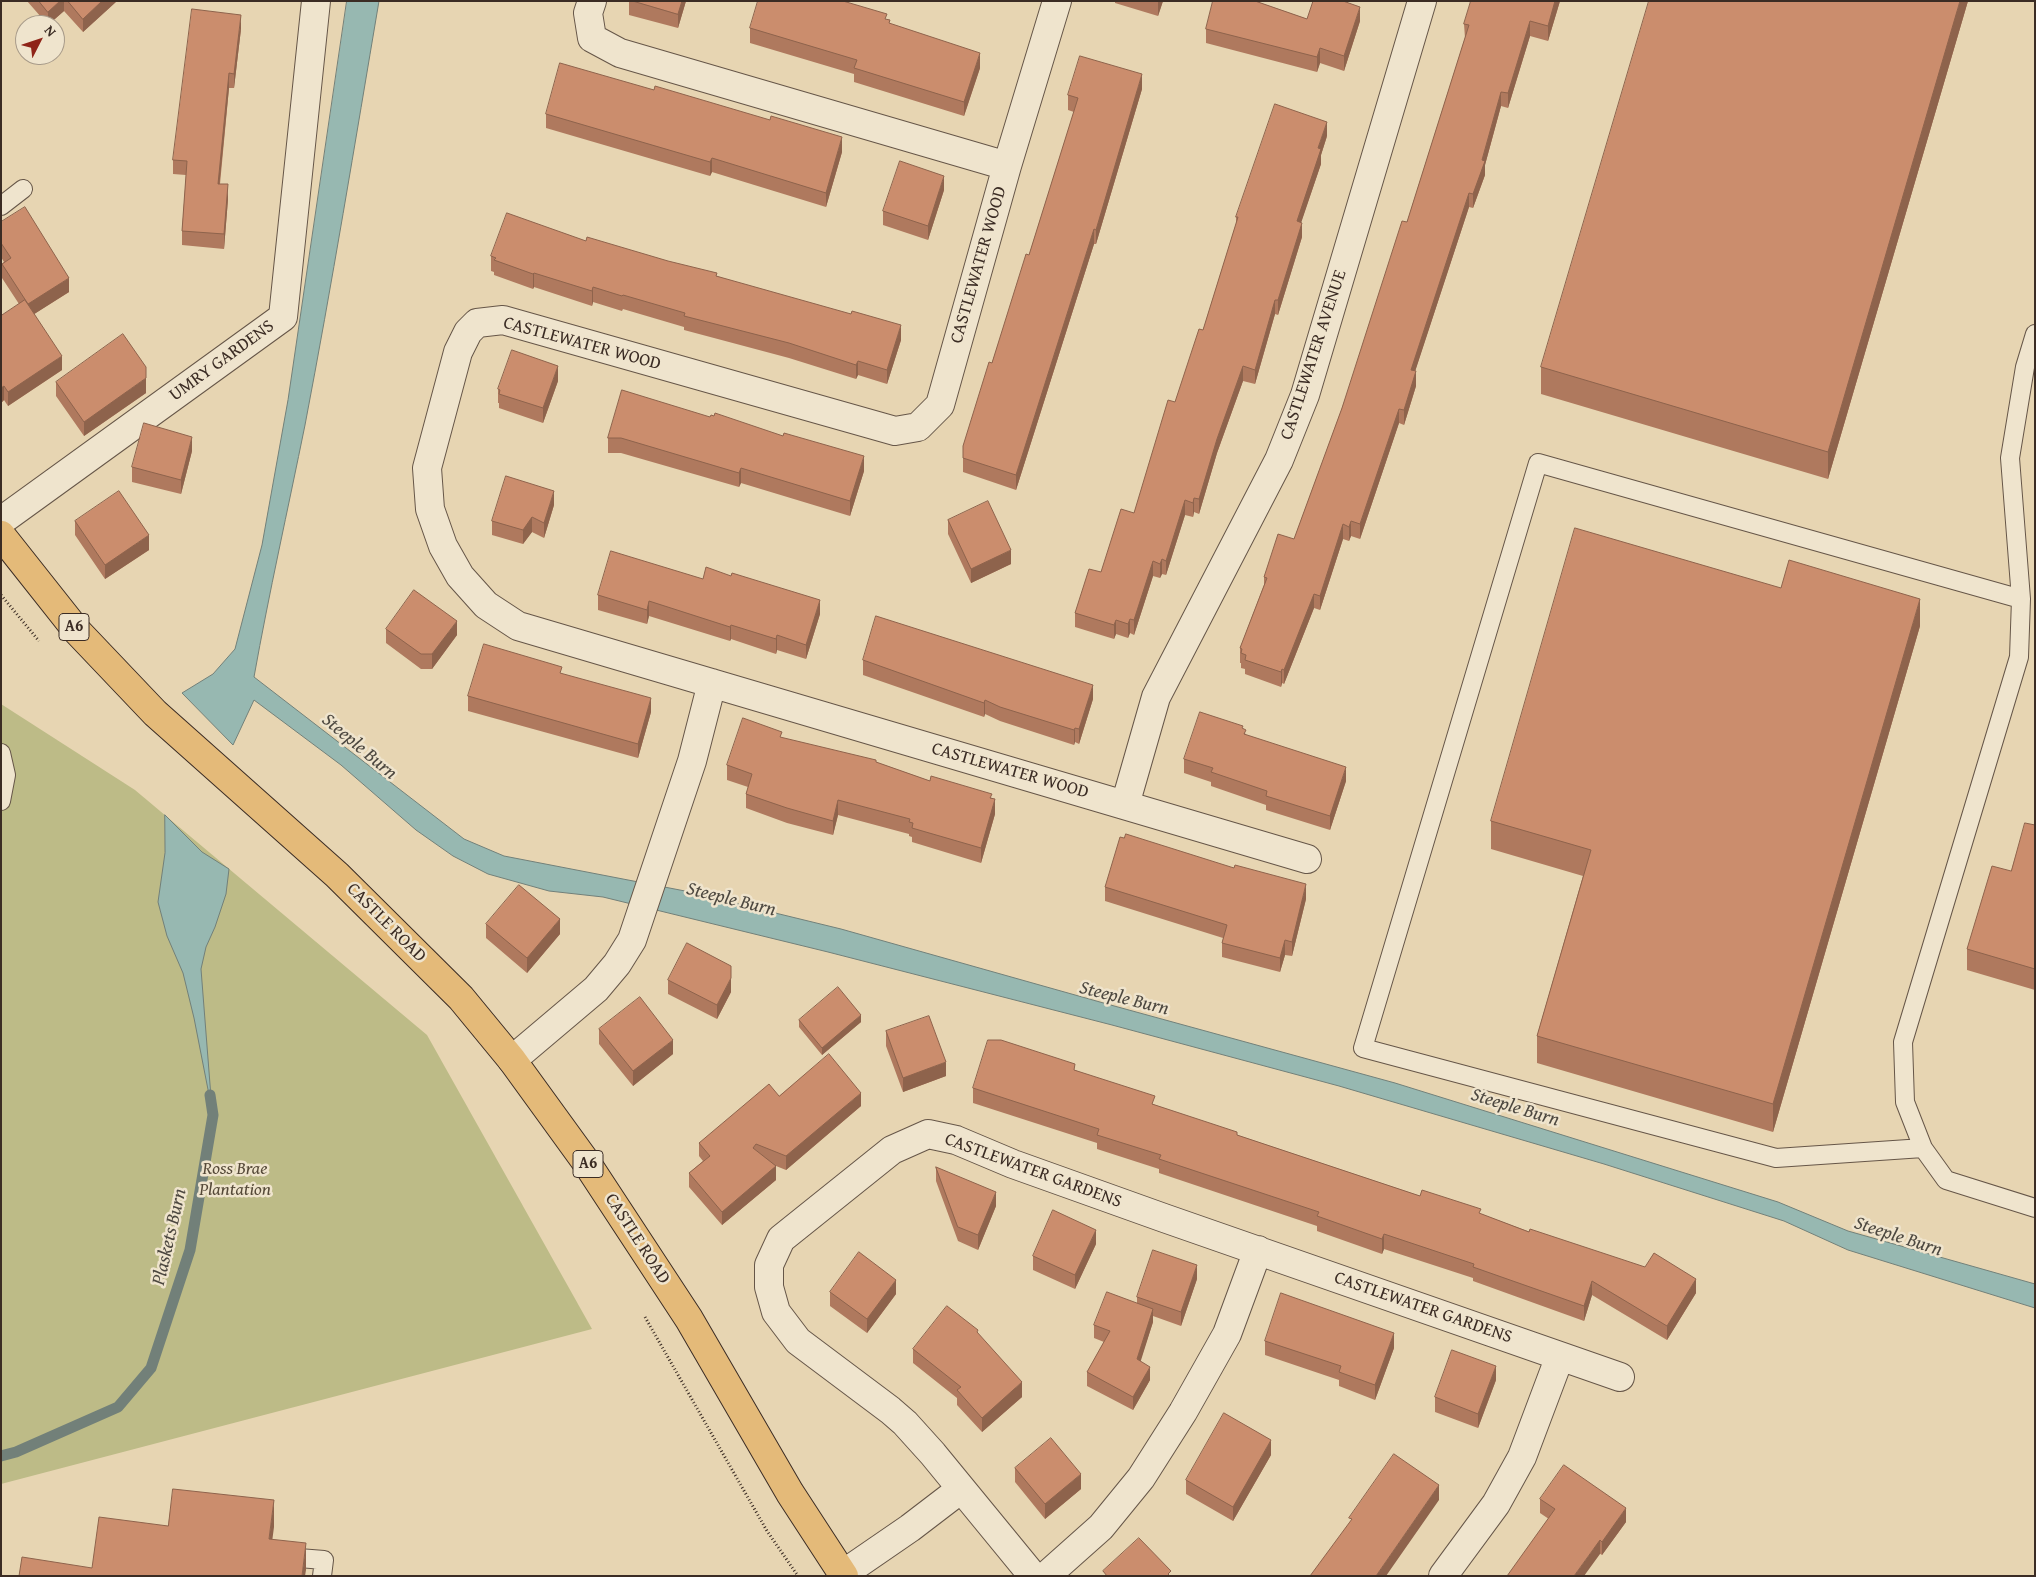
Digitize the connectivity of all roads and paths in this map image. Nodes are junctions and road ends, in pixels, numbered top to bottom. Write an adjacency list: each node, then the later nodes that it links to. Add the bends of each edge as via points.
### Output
1 (316, 1): 9 (street, UMRY GARDENS, via 283,317)
2 (592, 1): 5 (street, CASTLEWATER WOOD, via 588,13 592,38 620,53)
3 (1057, 1): 5 (street, CASTLEWATER WOOD)
4 (1421, 2): 17 (street, CASTLEWATER AVENUE, via 1305,395 1279,460 1156,697)
5 (1007, 166): 14 (street, CASTLEWATER WOOD, via 940,406 918,427 895,431 503,320 477,323 468,332 458,352 427,468 430,509 443,546 460,576 486,605 518,626)
6 (23, 189): 7 (lane)
7 (1, 206)
8 (2035, 334): 12 (lane, via 2025,367 2010,458)
9 (1, 521)
10 (1, 535): 19 (main road, CASTLE ROAD / A6, via 77,631 155,713 337,875 461,998)
11 (1, 595): 13 (path)
12 (2021, 599): 20 (lane, via 2019,657 1903,1042 1906,1102); 20 (lane, via 1538,463 1363,1048 1776,1158)
13 (42, 644)
14 (712, 683): 17 (street, CASTLEWATER WOOD); 19 (street, via 692,761 632,940 596,989)
15 (1, 753): 16 (lane, via 6,775)
16 (1, 801)
17 (1125, 805): 18 (street, CASTLEWATER WOOD)
18 (1307, 859)
19 (512, 1060): 28 (main road, CASTLE ROAD / A6, via 586,1162 689,1319 790,1492)
20 (1923, 1148): 21 (lane, via 1946,1180)
21 (2035, 1208)
22 (1258, 1250): 24 (street, CASTLEWATER GARDENS); 26 (street, CASTLEWATER GARDENS, via 1014,1164 956,1140 928,1134 892,1150 794,1227 781,1239 769,1265 769,1287 776,1312 798,1342 905,1423); 32 (street, via 1227,1334 1141,1478 1101,1527)
23 (643, 1313): 30 (path, via 767,1531)
24 (1560, 1356): 25 (street, CASTLEWATER GARDENS); 33 (street, via 1522,1457 1496,1504)
25 (1620, 1377)
26 (961, 1489): 28 (street); 31 (street, CASTLEWATER GARDENS)
27 (286, 1557): 29 (lane, via 324,1560)
28 (844, 1575)
29 (322, 1576)
30 (798, 1576)
31 (1033, 1576)
32 (1046, 1576)
33 (1443, 1576)

